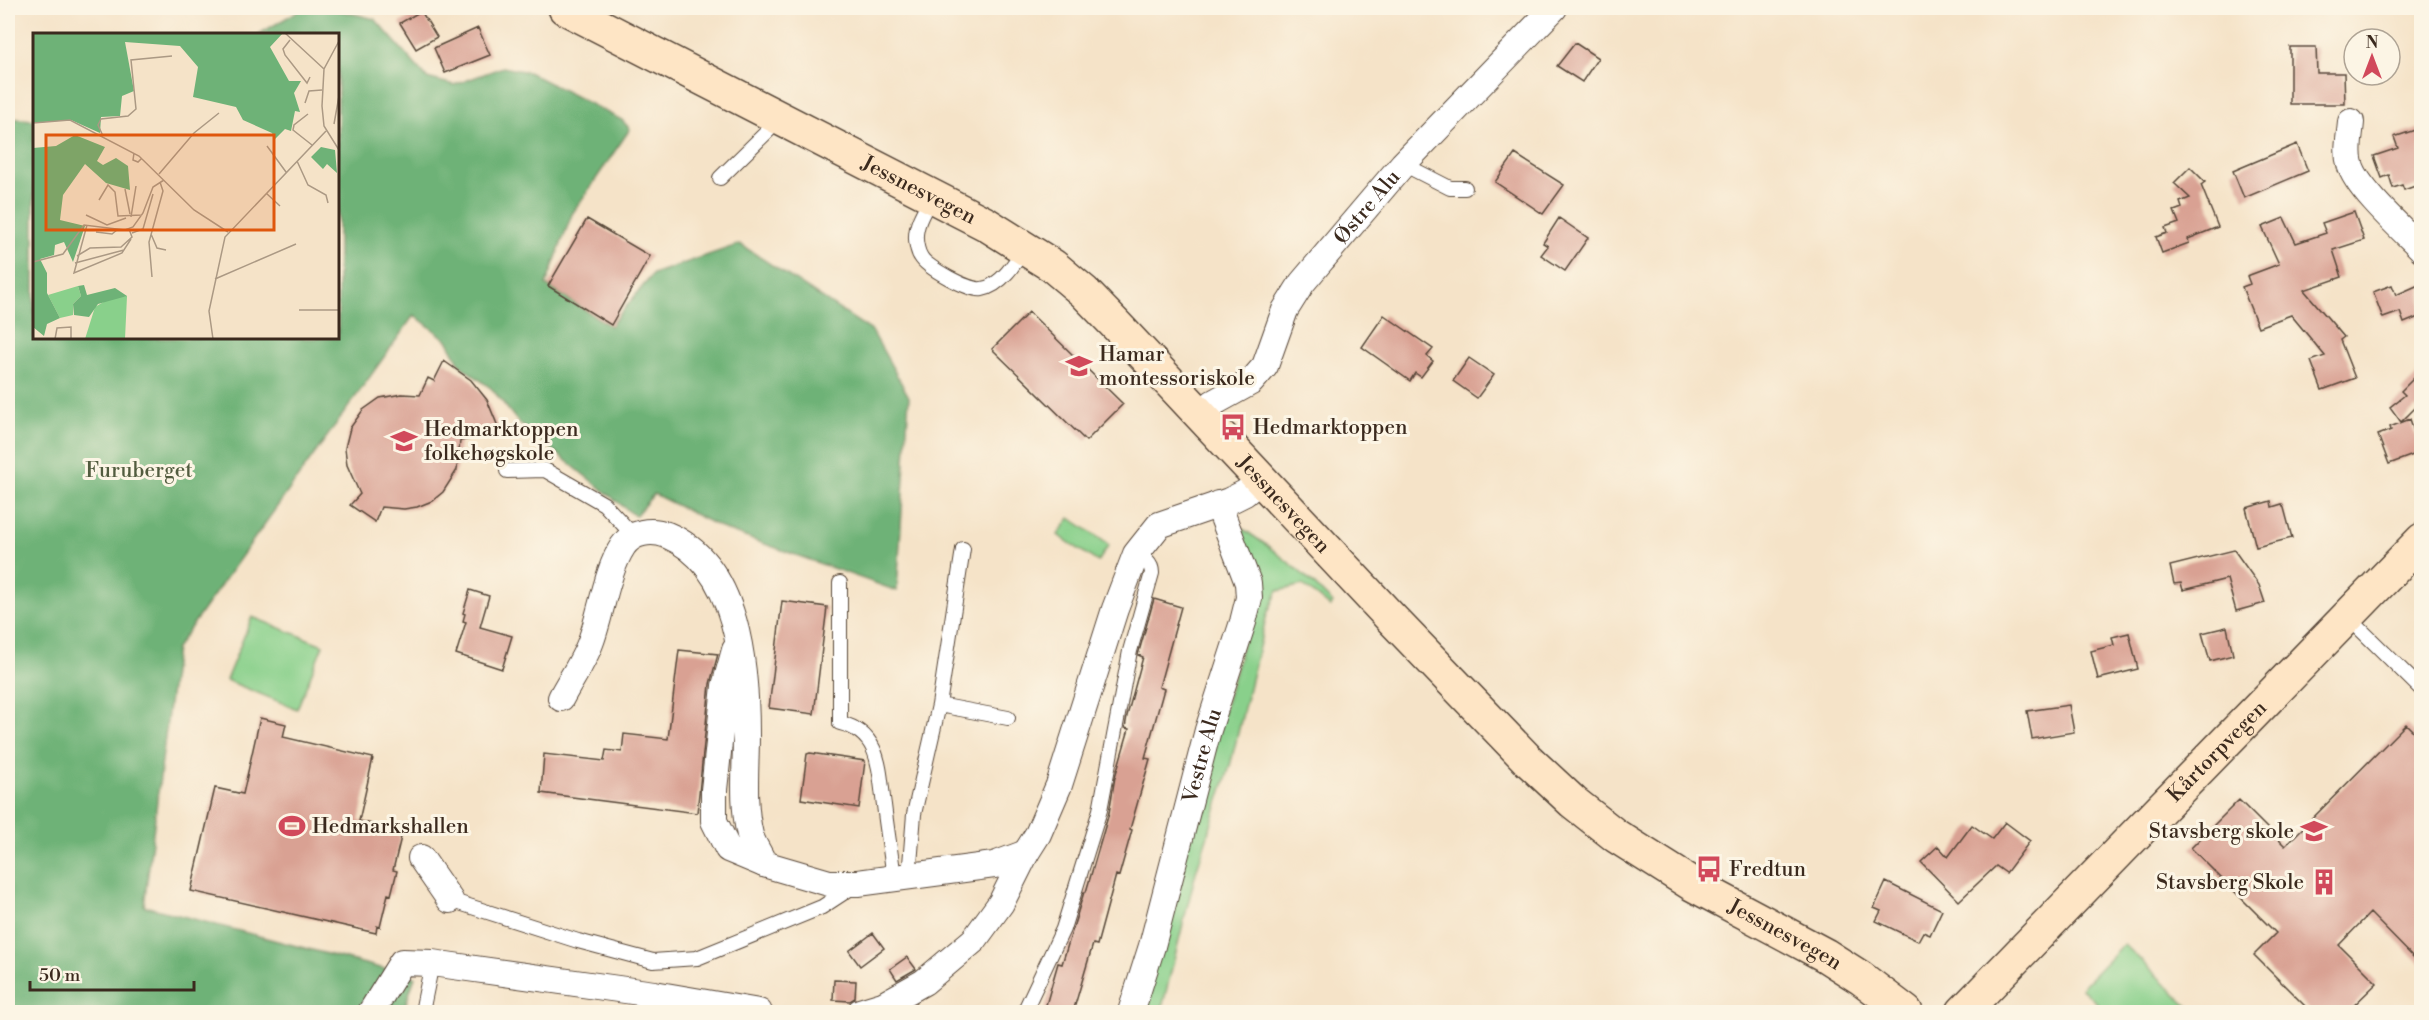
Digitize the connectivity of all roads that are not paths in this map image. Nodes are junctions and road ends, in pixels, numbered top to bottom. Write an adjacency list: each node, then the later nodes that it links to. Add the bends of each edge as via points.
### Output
1 (566, 8): 3 (main road, Jessnesvegen)
2 (1554, 8): 6 (street, Østre Alu)
3 (599, 16): 4 (main road, Jessnesvegen)
4 (778, 118): 7 (lane); 9 (main road, Jessnesvegen)
5 (2350, 122): 11 (street, via 2348,154 2353,174)
6 (1403, 164): 8 (lane, via 1450,189); 12 (street, Østre Alu, via 1302,283 1285,310 1266,366 1251,382)
7 (720, 178)
8 (1465, 189)
9 (932, 196): 10 (main road, Jessnesvegen); 10 (lane, via 916,228 920,257 966,287 982,289 996,282 1015,264)
10 (1025, 247): 12 (main road, Jessnesvegen, via 1084,292)
11 (2421, 249)
12 (1199, 414): 14 (main road, Jessnesvegen)
13 (507, 471): 16 (lane, via 544,470 604,504)
14 (1260, 479): 15 (street, via 1245,493); 40 (main road, Jessnesvegen, via 1467,697 1573,802 1625,842 1692,884 1825,955)
15 (1218, 504): 19 (street, via 1159,525); 39 (street, Vestre Alu, via 1248,584 1249,598 1208,730)
16 (633, 535): 22 (street, via 663,534 682,542 710,568 729,607); 24 (street, via 622,547 590,644)
17 (2421, 540): 21 (main road, Kårtorpvegen)
18 (963, 549): 25 (lane)
19 (1136, 554): 27 (street, via 1114,609 1059,785); 38 (lane, via 1150,564 1152,573 1130,651 1101,810 1063,929)
20 (840, 583): 30 (lane, via 840,723 866,738 878,758)
21 (2348, 617): 23 (lane); 41 (main road, Kårtorpvegen)
22 (738, 638): 29 (street, via 746,735 744,797 751,837); 29 (street, via 725,686 714,781 714,821 728,849)
23 (2421, 690)
24 (561, 698)
25 (939, 705): 26 (lane); 30 (lane)
26 (1008, 718)
27 (1026, 853): 30 (street, via 994,865); 34 (street, via 1001,903 974,940 924,982)
28 (421, 858): 32 (street)
29 (764, 864): 31 (street, via 829,883)
30 (901, 878): 31 (street)
31 (858, 883): 32 (lane, via 822,907 745,940 697,958 653,961)
32 (450, 900)
33 (432, 963): 35 (street, via 402,962); 36 (lane); 37 (street)
34 (877, 1010)
35 (371, 1012)
36 (422, 1012)
37 (757, 1012)
38 (1024, 1012)
39 (1131, 1012)
40 (1906, 1012)
41 (1963, 1012)

